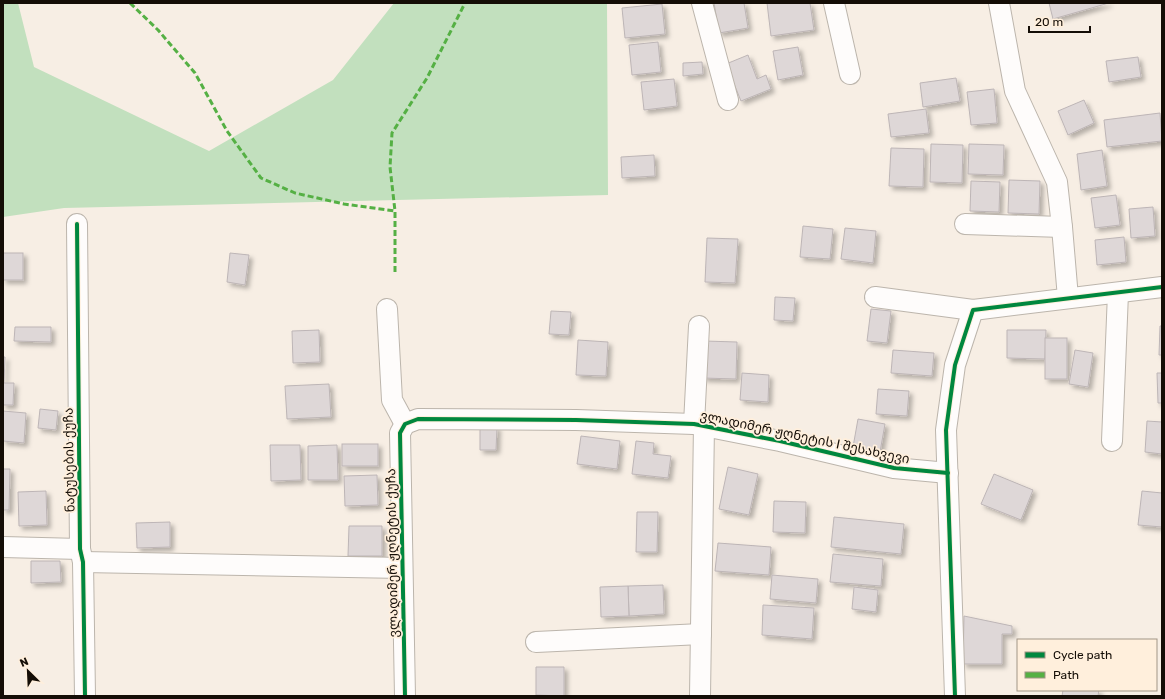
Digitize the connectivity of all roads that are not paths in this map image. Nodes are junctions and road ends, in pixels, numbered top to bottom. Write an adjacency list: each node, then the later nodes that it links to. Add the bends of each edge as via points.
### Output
1 (702, 3): 5 (street)
2 (834, 3): 4 (street)
3 (999, 3): 8 (street, via 1015,91 1057,182)
4 (850, 74)
5 (728, 100)
6 (77, 224): 21 (street, ნატუსების ქუჩა)
7 (965, 224): 8 (street)
8 (1062, 227): 12 (street)
9 (1162, 287): 10 (street)
10 (1118, 293): 12 (street); 18 (street)
11 (875, 297): 14 (street)
12 (1068, 298): 14 (street)
13 (387, 309): 16 (street, via 392,400)
14 (973, 310): 19 (street, via 955,365 946,430)
15 (699, 326): 17 (street)
16 (412, 422): 17 (street, ვლადიმერ ჟღნეტის I შესახვევი, via 576,420); 22 (street, ვლადიმერ ჟღნეტის ქუჩა, via 400,433)
17 (699, 424): 19 (street, ვლადიმერ ჟღნეტის I შესახვევი, via 894,468); 23 (street)
18 (1112, 441)
19 (948, 473): 28 (street)
20 (3, 547): 21 (street)
21 (82, 556): 22 (street); 25 (street, ნატუსების ქუჩა)
22 (402, 568): 26 (street, ვლადიმერ ჟღნეტის ქუჩა)
23 (701, 634): 24 (street); 27 (street)
24 (536, 642)
25 (85, 696)
26 (405, 696)
27 (700, 696)
28 (955, 696)

